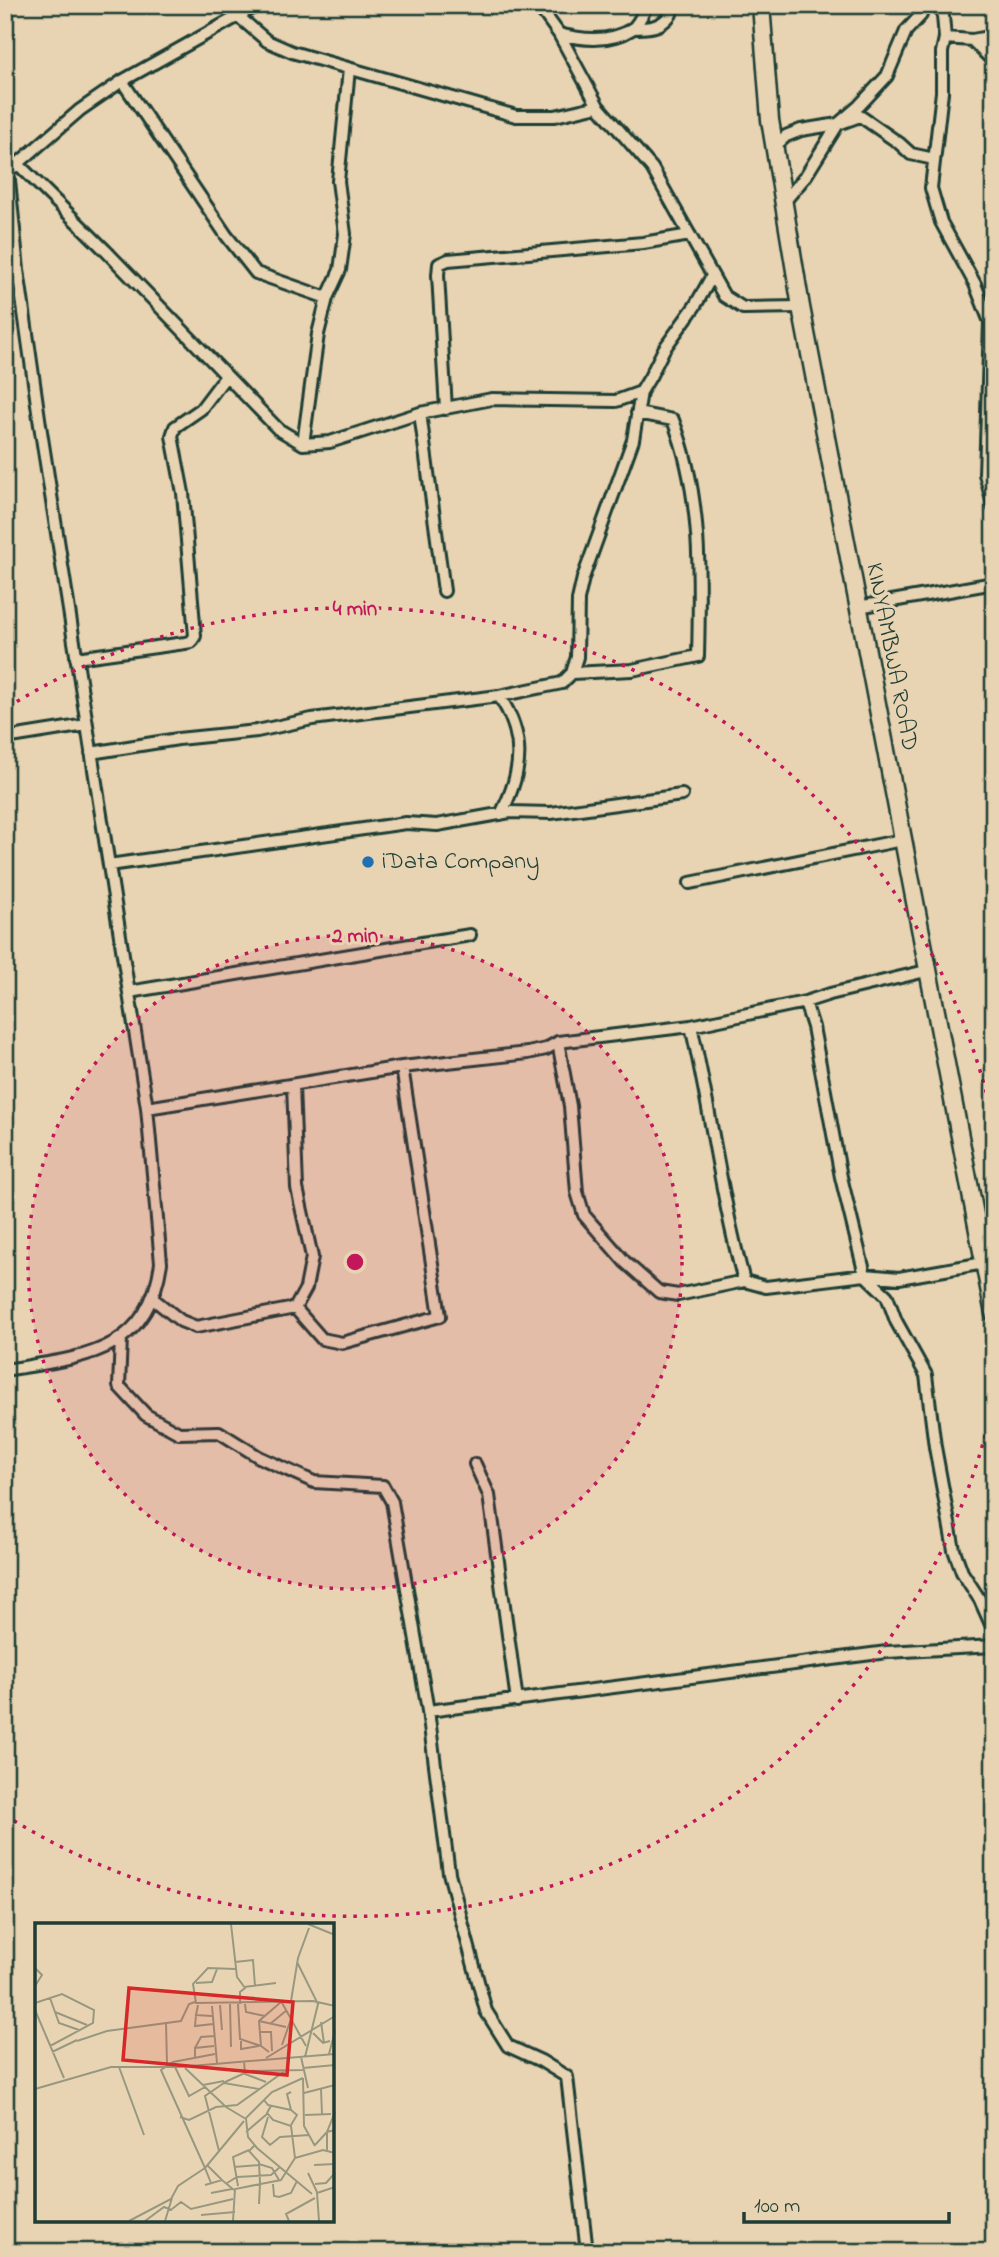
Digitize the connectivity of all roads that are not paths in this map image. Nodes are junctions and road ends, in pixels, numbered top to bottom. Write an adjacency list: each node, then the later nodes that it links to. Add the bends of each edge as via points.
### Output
1 (258, 5): 8 (street)
2 (538, 5): 10 (street)
3 (647, 5): 9 (street)
4 (666, 5): 9 (street, via 671,15 665,23)
5 (761, 5): 20 (street, KINYAMBWA ROAD)
6 (942, 5): 12 (street)
7 (921, 15): 18 (street, via 906,31 887,76)
8 (239, 17): 15 (street, via 267,41); 16 (street)
9 (633, 28): 10 (street, via 609,38)
10 (559, 34): 17 (street)
11 (994, 36): 13 (street)
12 (945, 38): 13 (street); 21 (street)
13 (972, 40): 14 (street)
14 (994, 62)
15 (349, 69): 17 (street, via 516,116 555,116); 27 (street, via 338,181 345,234 340,270)
16 (122, 81): 22 (street, via 80,110); 27 (street, via 256,273)
17 (598, 106): 25 (street, via 652,168)
18 (838, 124): 20 (street, via 801,130); 21 (street, via 860,116 911,154); 24 (street, via 805,177)
19 (5, 140): 23 (street)
20 (774, 147): 24 (street, KINYAMBWA ROAD)
21 (934, 159): 34 (street, via 932,188 940,222 975,284 990,322)
22 (18, 164): 23 (street); 29 (street)
23 (8, 170): 40 (street, via 18,270)
24 (783, 202): 28 (street, KINYAMBWA ROAD)
25 (690, 235): 26 (street); 31 (street, via 439,264)
26 (712, 276): 28 (street, via 724,296 743,308); 30 (street)
27 (327, 298): 35 (street)
28 (801, 307): 39 (street, KINYAMBWA ROAD)
29 (226, 376): 35 (street, via 278,429); 40 (street, via 201,409 175,427 172,436 183,492 195,636 191,642)
30 (640, 392): 31 (street, via 616,401 492,399); 33 (street)
31 (446, 409): 32 (street)
32 (420, 413): 35 (street, via 330,442); 38 (street)
33 (637, 413): 41 (street, via 633,440 580,589); 41 (street, via 673,420 682,442 700,578 698,656 632,670)
34 (990, 428): 36 (street, via 985,474)
35 (303, 444)
36 (994, 508)
37 (994, 583): 39 (street)
38 (444, 591)
39 (858, 607): 48 (street, KINYAMBWA ROAD)
40 (76, 658): 43 (street)
41 (572, 673): 42 (street, via 562,683)
42 (499, 696): 45 (street); 47 (street, via 516,724 519,742 512,790)
43 (86, 725): 44 (street); 45 (street)
44 (5, 738)
45 (91, 753): 49 (street)
46 (682, 795): 47 (street, via 551,813)
47 (501, 814): 49 (street)
48 (902, 840): 50 (street); 52 (street, KINYAMBWA ROAD)
49 (108, 865): 53 (street)
50 (690, 883)
51 (470, 935): 53 (street)
52 (930, 970): 54 (street); 60 (street, KINYAMBWA ROAD)
53 (129, 992): 59 (street)
54 (804, 1002): 55 (street); 61 (street)
55 (691, 1026): 56 (street); 62 (street, via 723,1198)
56 (558, 1042): 57 (street, via 528,1053); 62 (street, via 570,1106 577,1192 584,1215 659,1292 678,1295)
57 (402, 1067): 58 (street); 64 (street, via 440,1316 342,1343 322,1339)
58 (293, 1085): 59 (street); 64 (street, via 297,1188 312,1257 306,1288)
59 (147, 1108): 63 (street, via 161,1264)
60 (984, 1264): 61 (street, via 899,1278); 65 (street, KINYAMBWA ROAD)
61 (865, 1275): 62 (street, via 781,1287); 69 (street, via 887,1296 926,1375 954,1550)
62 (744, 1281)
63 (152, 1298): 64 (street, via 181,1321 196,1326); 66 (street, via 145,1314)
64 (295, 1308)
65 (994, 1314)
66 (121, 1339): 67 (street, via 101,1350); 72 (street, via 119,1386 146,1415 179,1433 219,1432 314,1482 383,1486 392,1502)
67 (5, 1370)
68 (475, 1464): 71 (street, via 489,1495)
69 (994, 1631)
70 (994, 1646): 71 (street, via 887,1652)
71 (517, 1701): 72 (street)
72 (428, 1711): 73 (street, via 449,1873 486,2011 508,2046 567,2077)
73 (587, 2252)

